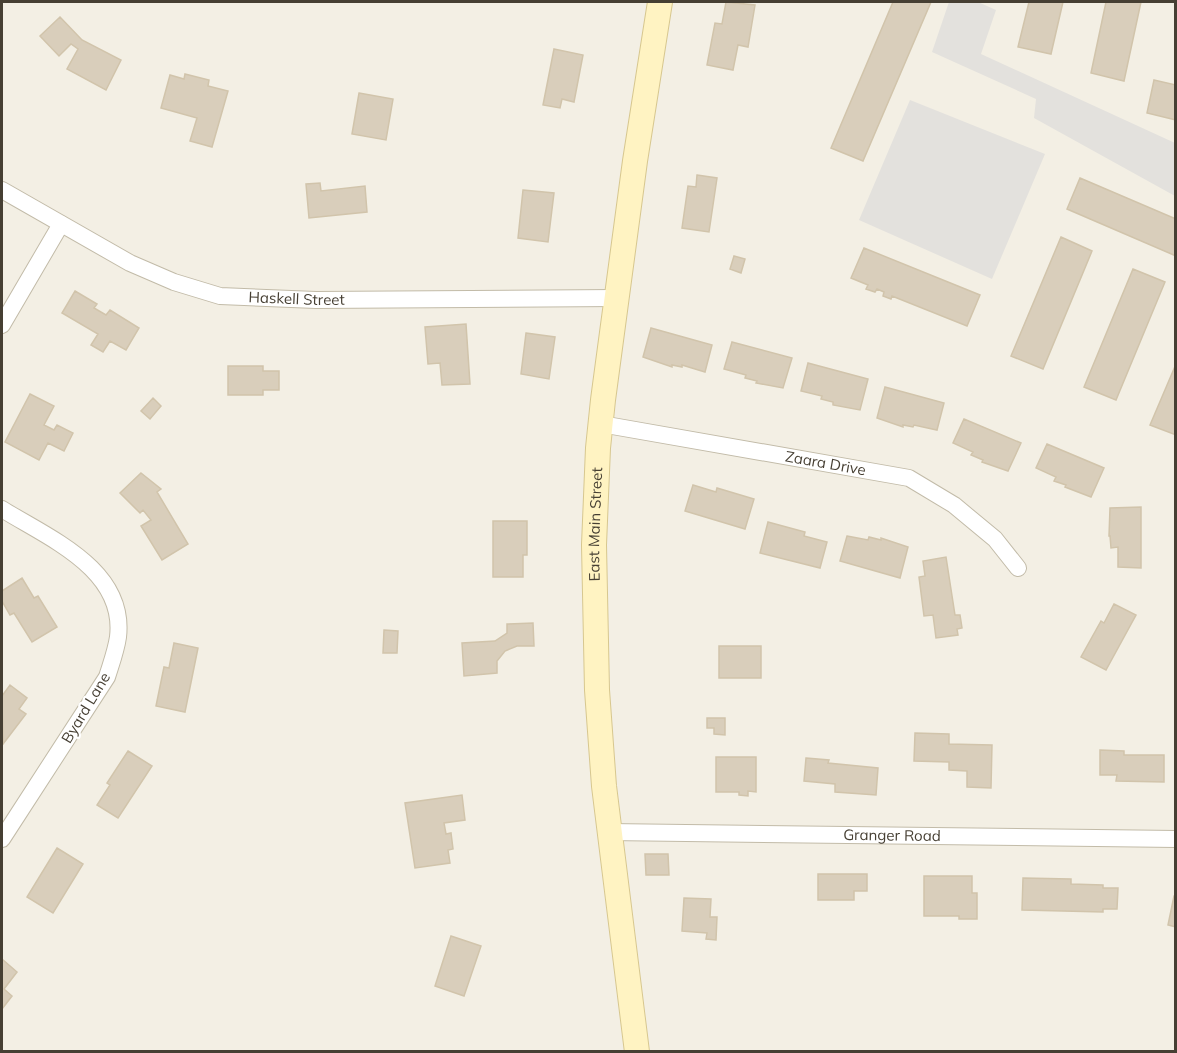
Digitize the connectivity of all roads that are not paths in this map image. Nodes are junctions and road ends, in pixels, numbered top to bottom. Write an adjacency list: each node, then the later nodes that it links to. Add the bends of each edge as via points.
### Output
1 (660, 2): 4 (main road, East Main Street, via 634,160)
2 (2, 190): 3 (street, Haskell Street)
3 (61, 224): 4 (street, Haskell Street, via 130,263 220,296 316,300); 5 (street)
4 (617, 298): 6 (main road, East Main Street)
5 (2, 325)
6 (601, 424): 8 (street, Zaara Drive, via 909,478 954,505 995,539); 10 (main road, East Main Street, via 594,593)
7 (2, 509): 9 (street, Byard Lane, via 78,556 106,584 117,616 118,635 102,685)
8 (1018, 568)
9 (5, 828)
10 (608, 832): 11 (street, Granger Road); 12 (main road, East Main Street)
11 (1176, 839)
12 (638, 1052)

